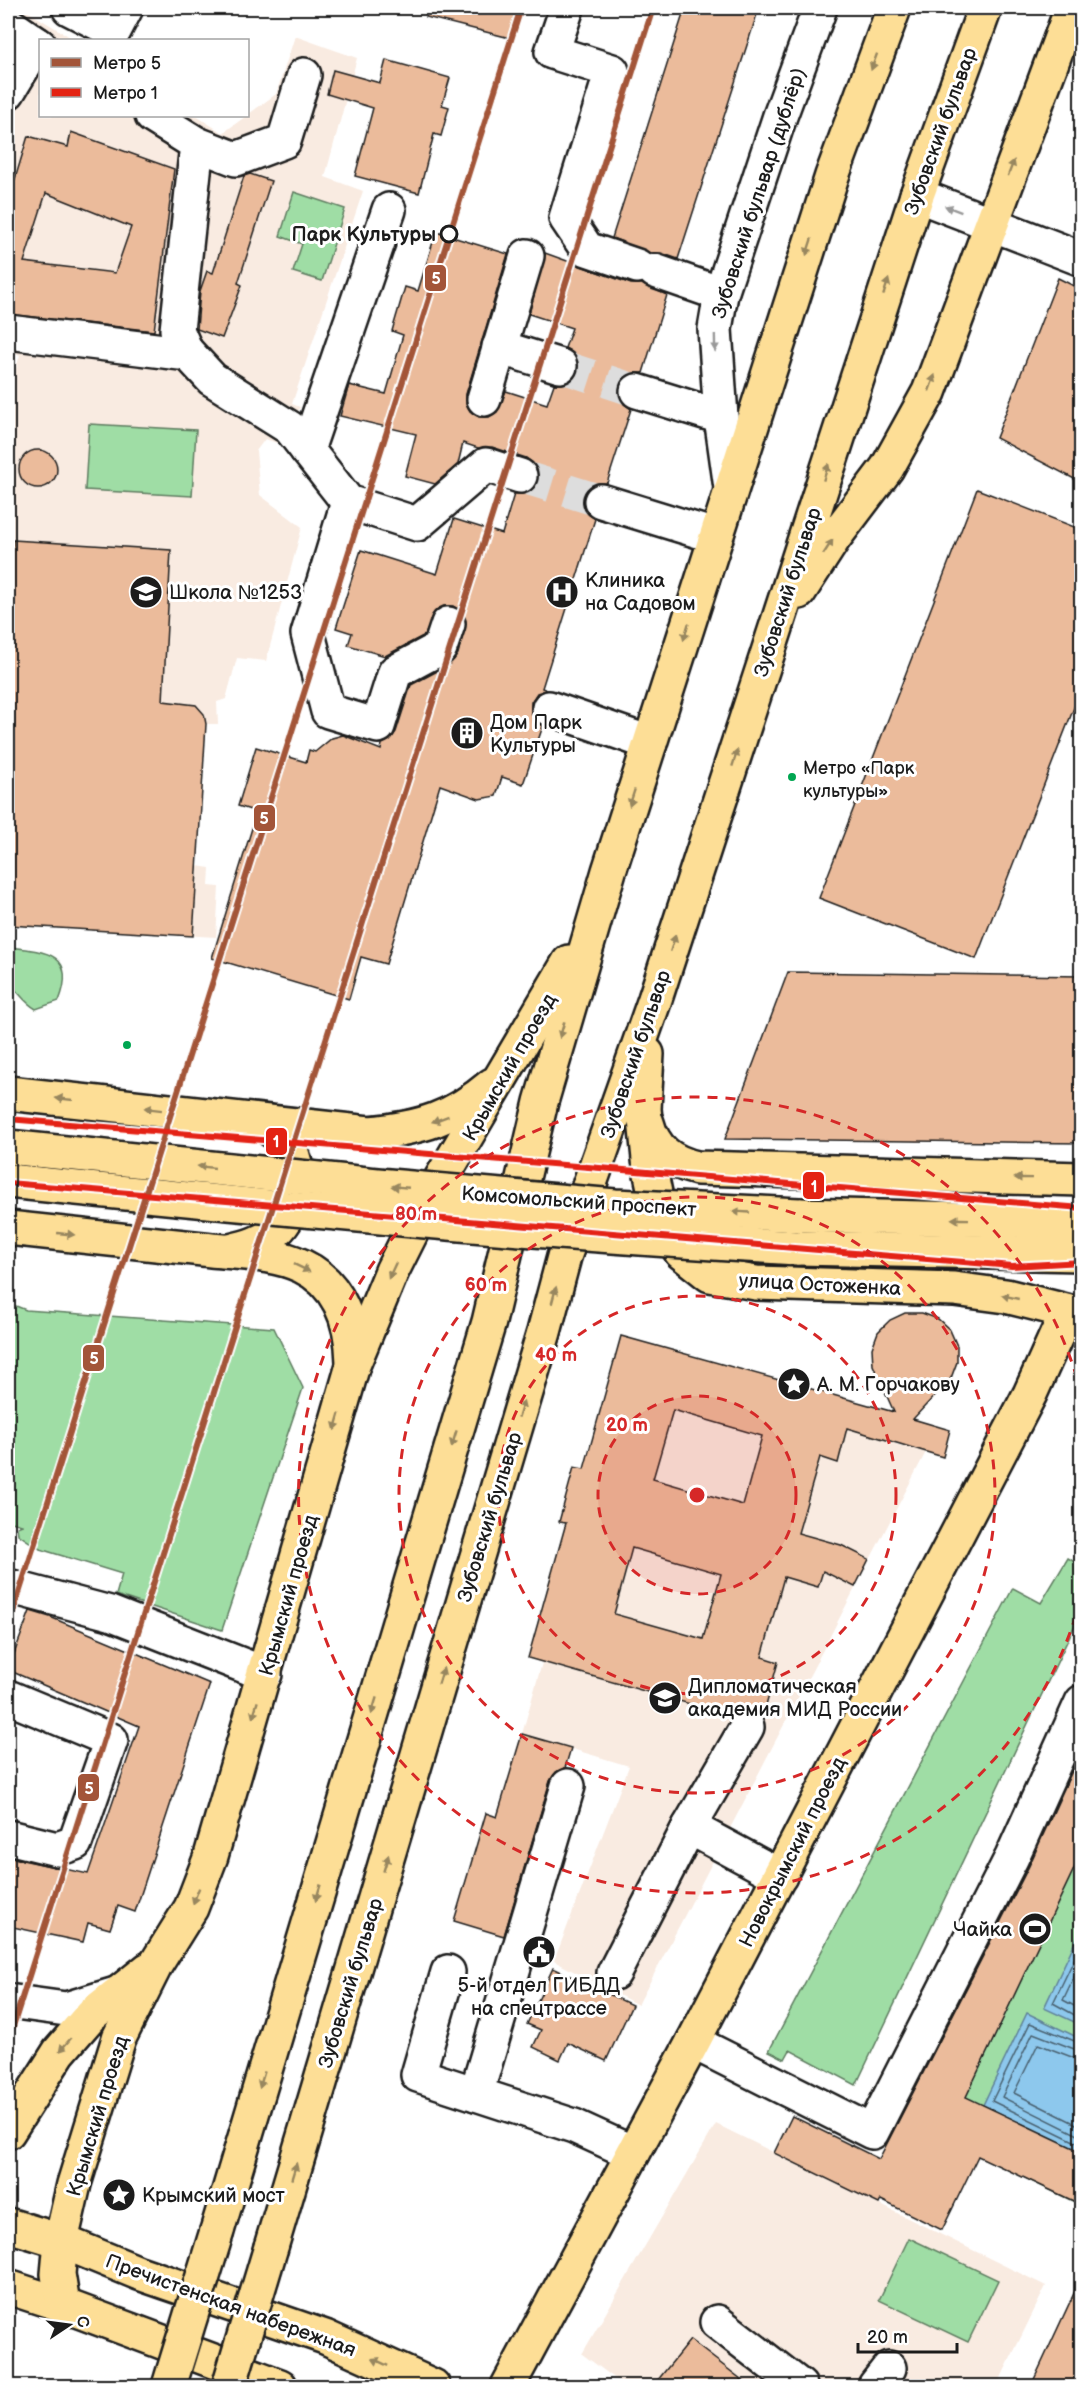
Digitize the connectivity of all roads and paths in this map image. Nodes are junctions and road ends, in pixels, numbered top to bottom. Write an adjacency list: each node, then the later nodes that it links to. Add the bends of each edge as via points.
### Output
1 (69, 8): 2 (street, via 114,31)
2 (126, 8)
3 (567, 8): 19 (street, via 552,52 612,71 566,218 587,249)
4 (820, 8): 19 (street, Зубовский бульвар (дублёр))
5 (894, 8): 29 (main road, one-way to 29, via 832,176)
6 (985, 8): 14 (main road, Зубовский бульвар)
7 (1072, 8): 16 (main road, one-way to 7)
8 (8, 24): 9 (street)
9 (39, 45): 11 (street)
10 (304, 75): 13 (street, via 284,141 236,159)
11 (8, 92)
12 (154, 117): 13 (street)
13 (197, 144): 22 (street, via 177,330)
14 (917, 195): 16 (street, one-way to 14); 34 (main road, Зубовский бульвар, one-way to 14)
15 (389, 210): 27 (street)
16 (990, 223): 18 (street); 34 (main road, one-way to 16, via 834,538 887,468 929,392)
17 (527, 256): 21 (street)
18 (1082, 259)
19 (722, 294): 26 (street, Зубовский бульвар (дублёр), one-way to 26, via 715,329)
20 (8, 332): 22 (street)
21 (500, 347): 23 (street); 25 (street)
22 (186, 351): 27 (street, via 212,379 290,428)
23 (560, 366)
24 (637, 391): 26 (street)
25 (484, 399)
26 (721, 417): 29 (street, Зубовский бульвар (дублёр))
27 (307, 450): 31 (street)
28 (520, 476): 31 (street, via 486,465 417,524)
29 (731, 488): 32 (main road)
30 (601, 501): 32 (street)
31 (348, 502): 33 (street, via 308,634 328,711 378,726 395,672 440,648)
32 (715, 536): 36 (main road, one-way to 36)
33 (447, 624)
34 (774, 631): 38 (main road, Зубовский бульвар, one-way to 34)
35 (549, 708): 36 (street)
36 (650, 742): 37 (main road, one-way to 37)
37 (597, 914): 39 (main road, Крымский проезд); 75 (main road, one-way to 75, bridge, via 541,1102 489,1322)
38 (655, 999): 41 (main road, улица Остоженка); 76 (main road, Зубовский бульвар, one-way to 38, bridge, via 564,1257)
39 (505, 1075): 42 (main road, one-way to 42, via 451,1115 420,1126 369,1133); 51 (main road, Крымский проезд, one-way to 51, via 422,1213 392,1271)
40 (8, 1093): 42 (main road, one-way to 40)
41 (644, 1109): 44 (main road, one-way to 41, via 697,1168 678,1164 656,1145); 50 (main road, улица Остоженка, one-way to 41, via 1006,1296 954,1289 756,1283 710,1275 681,1252 660,1217)
42 (252, 1120): 48 (main road, via 269,1128 290,1149 295,1191 289,1214 278,1229 253,1245)
43 (8, 1147): 46 (main road, Комсомольский проспект, one-way to 43, bridge, via 615,1206)
44 (1082, 1179)
45 (8, 1181): 49 (main road, Комсомольский проспект, bridge, via 617,1238 797,1248)
46 (1082, 1222)
47 (8, 1228): 48 (main road, one-way to 48)
48 (225, 1252): 51 (main road, one-way to 51, via 282,1260 302,1266 319,1278 335,1293 345,1312 352,1333)
49 (1082, 1254)
50 (1074, 1314): 60 (main road, Новокрымский проезд)
51 (353, 1365): 53 (main road, Крымский проезд, one-way to 53)
52 (8, 1586): 53 (street, via 110,1613)
53 (265, 1674): 61 (main road, Крымский проезд, one-way to 61, via 211,1856 195,1898)
54 (8, 1697): 59 (street, via 111,1740 75,1843 57,1849)
55 (1082, 1702): 66 (street, via 1012,1857 872,2133)
56 (747, 1727): 58 (street)
57 (568, 1786): 67 (street)
58 (689, 1827): 60 (street); 63 (street)
59 (8, 1837)
60 (780, 1876): 66 (main road, Новокрымский проезд)
61 (156, 1964): 64 (main road); 71 (main road, Крымский проезд, via 118,2038)
62 (448, 1972): 67 (street, via 411,2073)
63 (614, 1973)
64 (116, 1994): 65 (street, via 66,2009); 68 (main road, one-way to 68, via 91,2015 59,2052)
65 (8, 2001)
66 (693, 2042): 69 (main road, Новокрымский проезд)
67 (476, 2094): 69 (street, via 586,2131)
68 (8, 2132)
69 (633, 2153): 79 (main road, Новокрымский проезд)
70 (8, 2225): 71 (main road, Пречистенская набережная)
71 (61, 2241): 73 (main road, Крымский проезд, via 58,2274); 78 (main road, Пречистенская набережная, one-way to 71, via 325,2337 139,2273)
72 (8, 2287): 73 (main road)
73 (63, 2305): 77 (main road)
74 (717, 2322): 80 (street)
75 (169, 2386)
76 (229, 2386)
77 (280, 2386)
78 (433, 2386)
79 (508, 2386)
80 (800, 2386)

